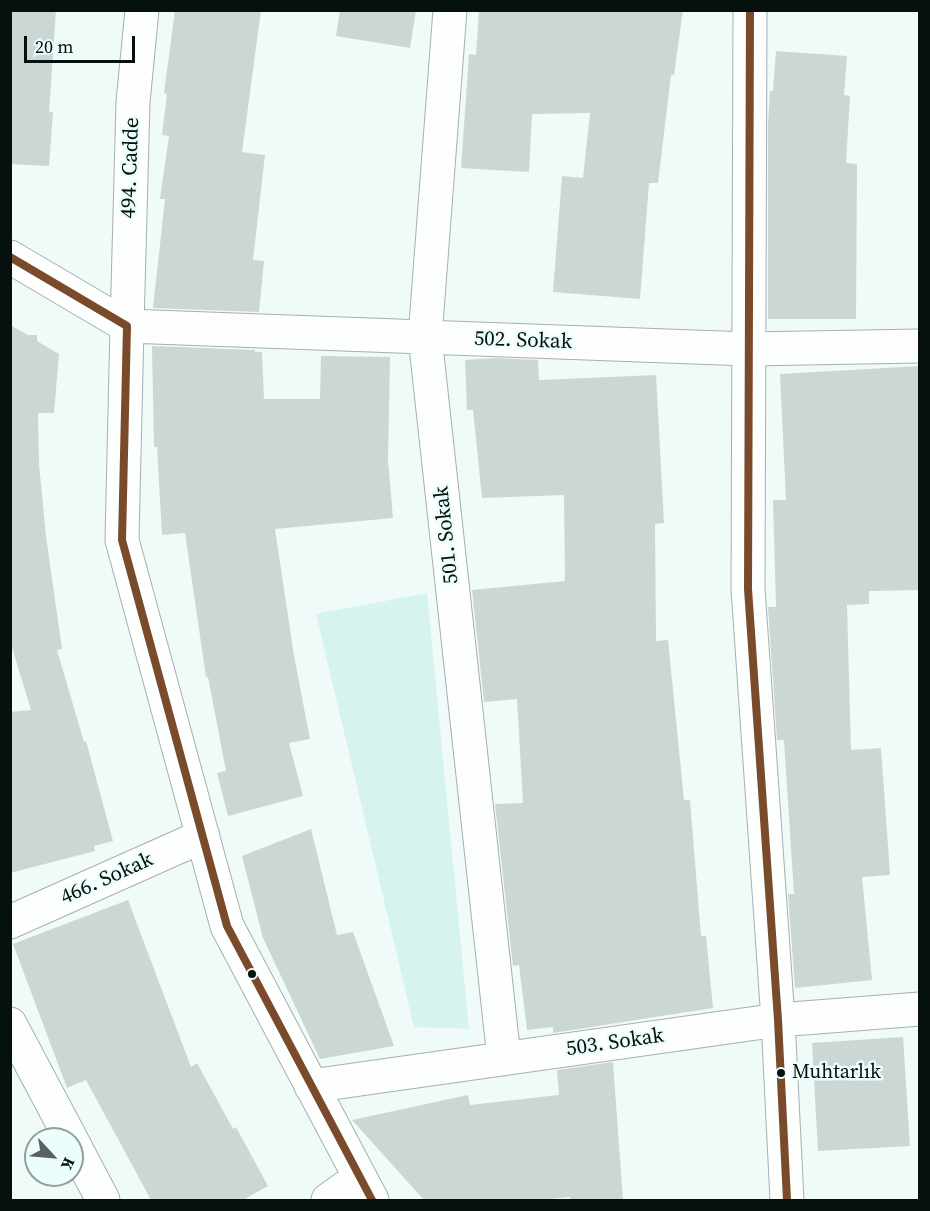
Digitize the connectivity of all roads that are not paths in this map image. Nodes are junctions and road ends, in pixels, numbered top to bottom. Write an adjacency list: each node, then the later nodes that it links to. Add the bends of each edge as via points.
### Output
1 (142, 10): 5 (street, 494. Cadde, via 133,102)
2 (450, 10): 6 (street, 501. Sokak)
3 (750, 10): 8 (street)
4 (10, 257): 5 (street)
5 (127, 326): 6 (street, 502. Sokak); 9 (street, 494. Cadde, via 122,540)
6 (425, 337): 8 (street, 502. Sokak); 14 (street, 501. Sokak)
7 (920, 346): 8 (street, 502. Sokak)
8 (748, 349): 12 (street, via 748,589)
9 (203, 836): 10 (street, 466. Sokak); 15 (street, 494. Cadde, via 227,926)
10 (10, 922)
11 (920, 1009): 12 (street, 503. Sokak)
12 (778, 1020): 14 (street, 503. Sokak); 21 (street)
13 (10, 1024): 16 (street)
14 (504, 1058): 15 (street, 503. Sokak)
15 (311, 1086): 18 (street, 494. Cadde)
16 (65, 1127)
17 (84, 1162): 19 (street)
18 (365, 1190): 20 (street)
19 (104, 1200)
20 (328, 1200)
21 (788, 1200)

